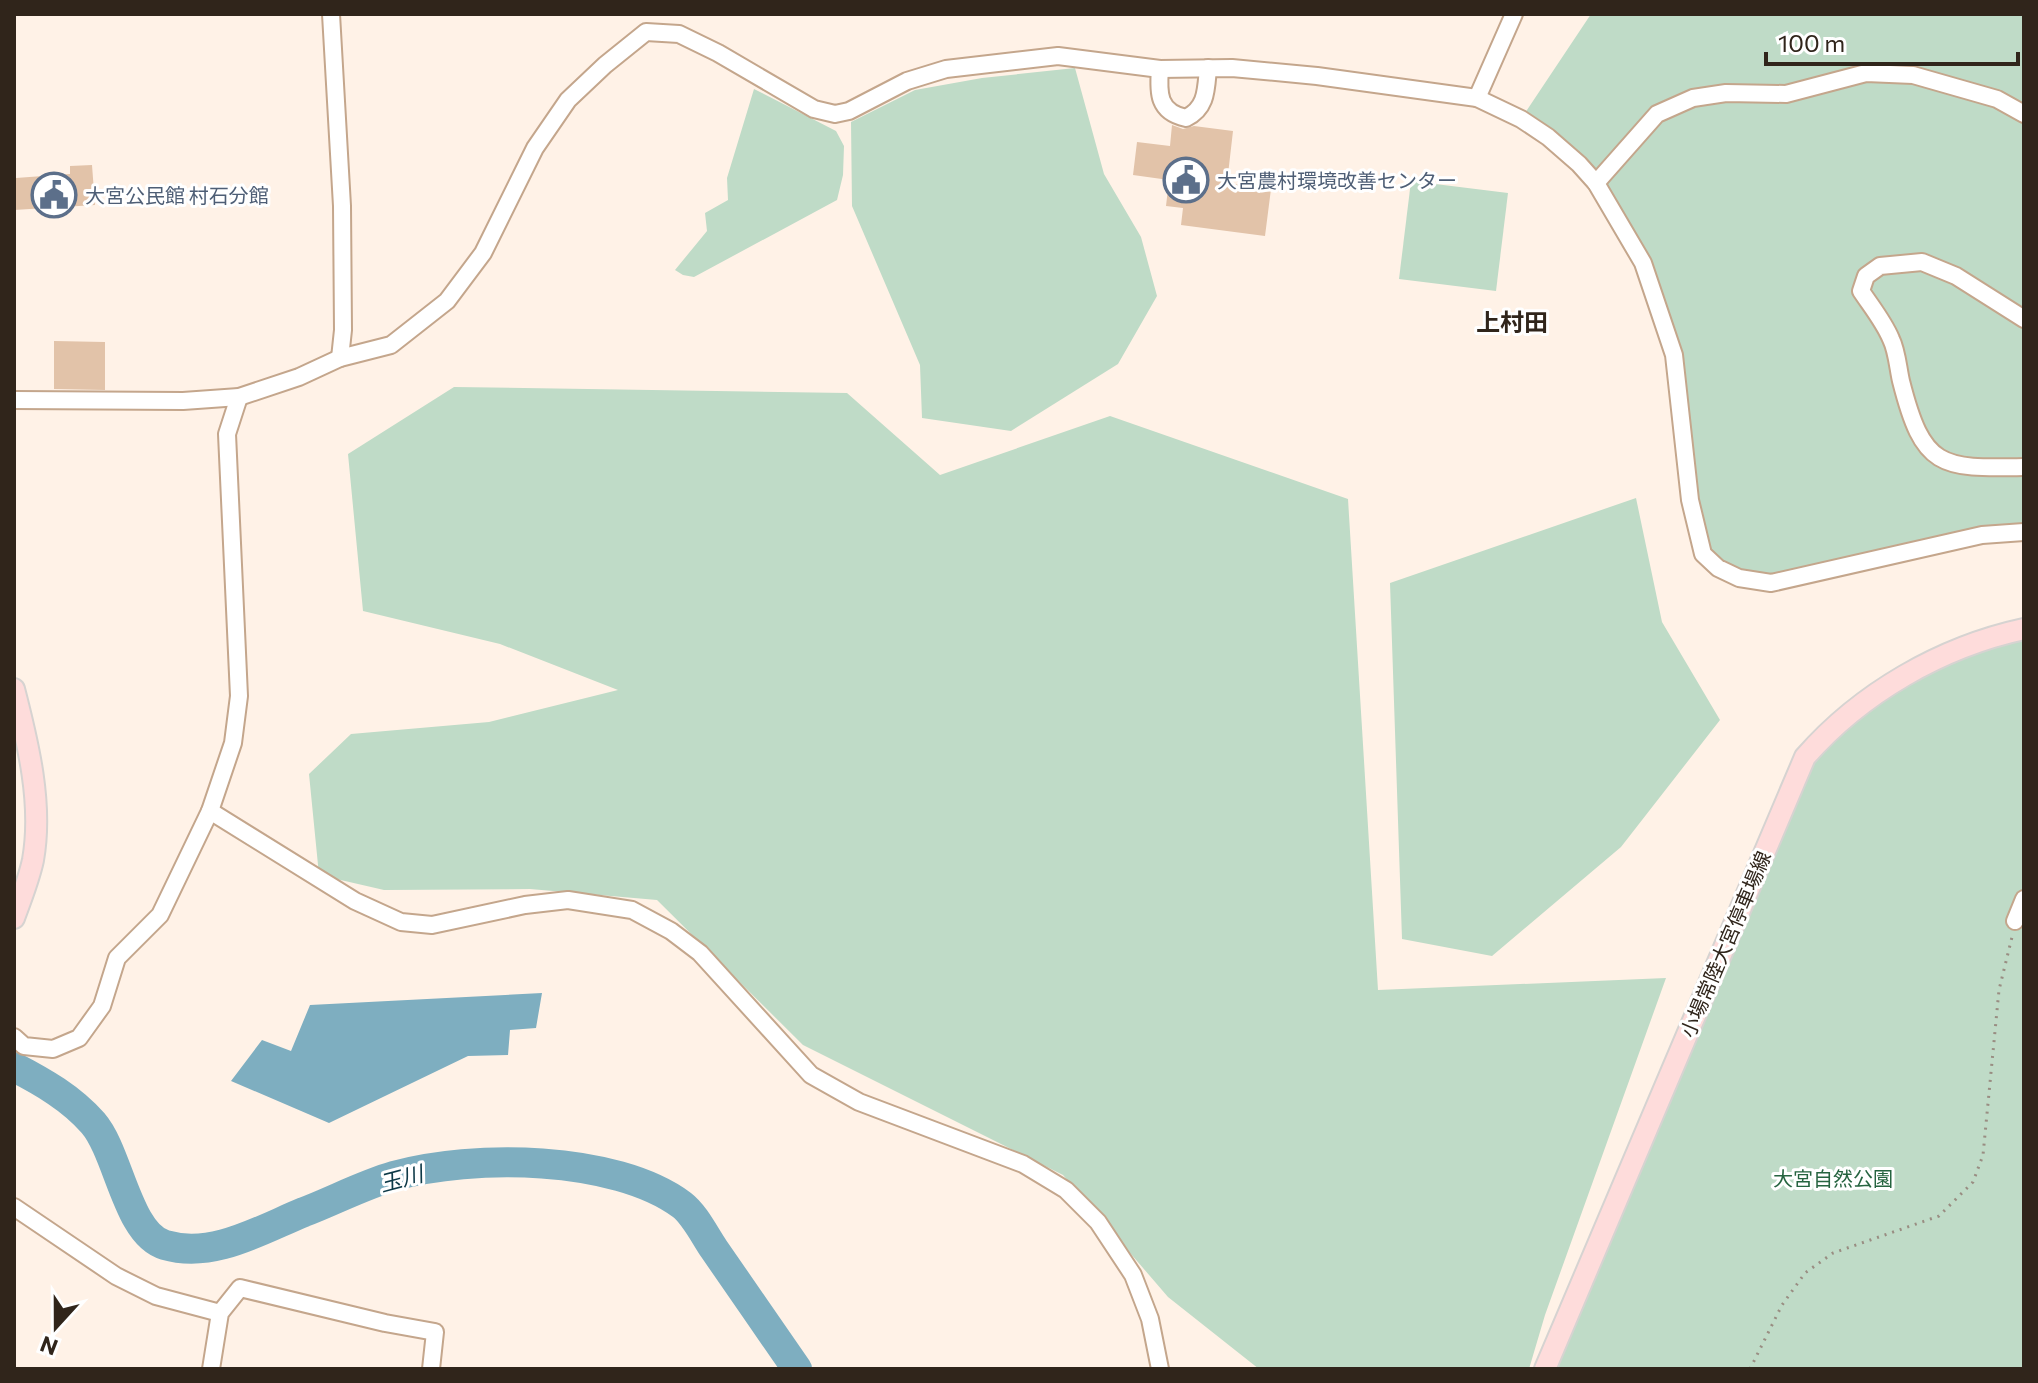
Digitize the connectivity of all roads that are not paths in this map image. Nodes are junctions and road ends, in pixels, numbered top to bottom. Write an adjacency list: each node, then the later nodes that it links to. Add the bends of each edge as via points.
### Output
1 (331, 14): 9 (street, via 342,206)
2 (1514, 14): 5 (street)
3 (1208, 68): 4 (street); 4 (street, via 1204,103 1186,118 1161,103); 5 (street, via 1317,76)
4 (1160, 69): 9 (street, via 1058,56 946,69 835,114 814,109 679,34 646,32 568,100 535,148 483,253 447,301 391,345)
5 (1477, 98): 7 (street, via 1548,137)
6 (2024, 114): 7 (street, via 1997,99 1913,75 1866,73 1786,94 1693,98 1657,114)
7 (1596, 183): 13 (street, via 1643,263 1674,355 1690,500 1703,554 1718,568 1771,583 1982,535)
8 (2024, 319): 12 (street, via 1956,276 1922,262 1880,266 1866,276 1861,291 1892,340 1921,443 1941,460 1968,468)
9 (340, 358): 10 (street)
10 (239, 397): 11 (street); 16 (street, via 227,434 239,696 233,743)
11 (14, 400)
12 (2024, 467)
13 (2024, 532)
14 (2024, 629): 26 (main road, 小場常陸大宮停車場線, via 1962,647 1904,676 1844,719 1805,757)
15 (14, 689): 18 (main road, via 36,828 33,860)
16 (210, 811): 20 (street, via 160,915 117,958 102,1006 79,1038 53,1049 24,1046); 25 (street, via 355,901 401,922 432,925 568,900 632,910 671,931 700,953 811,1075 859,1102 1023,1164 1066,1190 1098,1222 1133,1275 1150,1319)
17 (2024, 899): 19 (street)
18 (14, 918)
19 (2015, 921)
20 (14, 1037)
21 (14, 1207): 22 (street, via 116,1276 156,1296)
22 (220, 1313): 23 (street); 24 (street, via 240,1288 435,1332)
23 (211, 1369)
24 (431, 1369)
25 (1160, 1369)
26 (1545, 1369)

